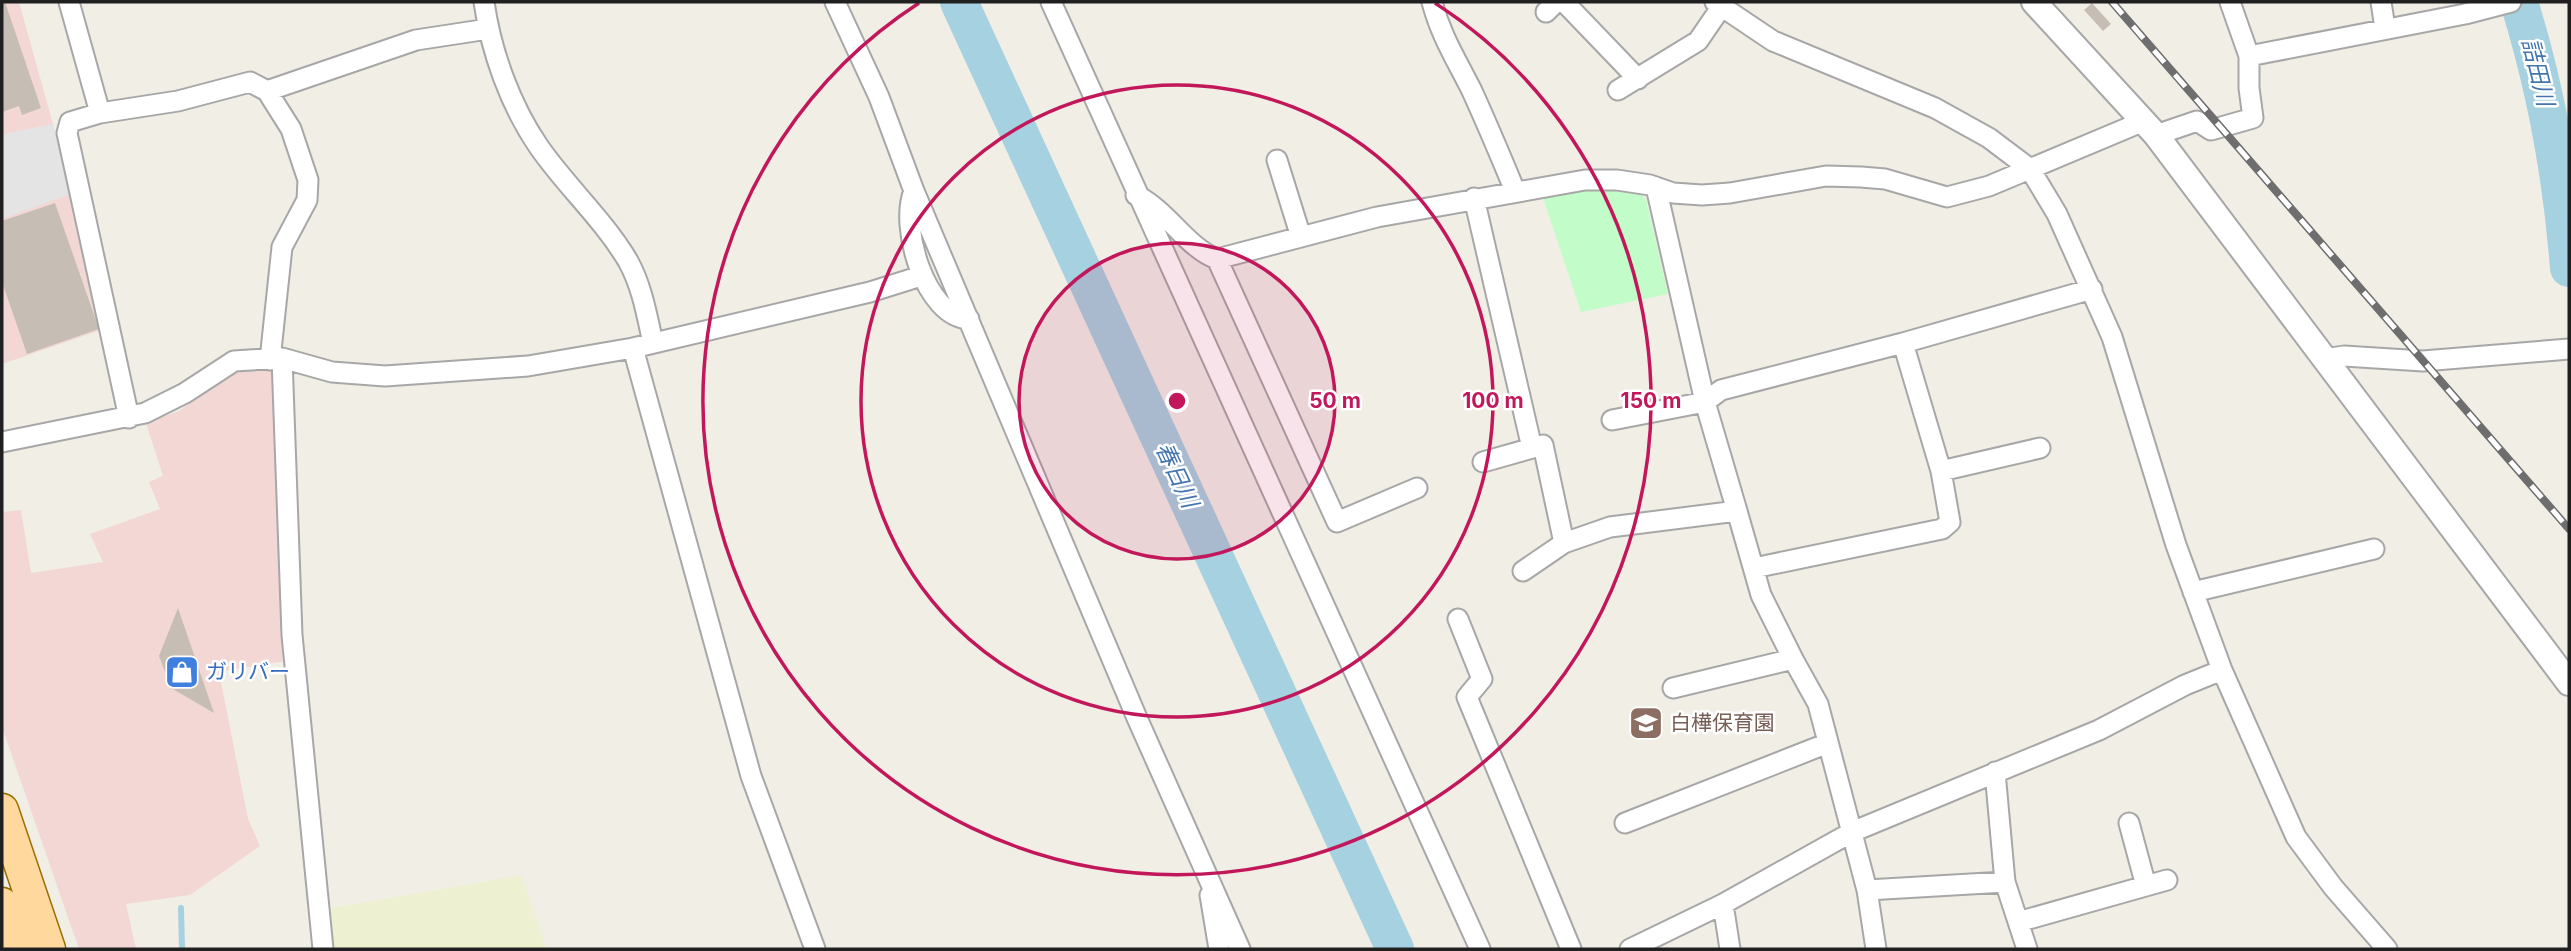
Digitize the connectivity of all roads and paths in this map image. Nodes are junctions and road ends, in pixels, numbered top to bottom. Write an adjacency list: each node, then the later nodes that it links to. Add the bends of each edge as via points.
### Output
1 (69, 2): 18 (street)
2 (484, 2): 13 (street)
3 (835, 2): 23 (street, via 879,97)
4 (1051, 2): 25 (street)
5 (1432, 2): 24 (street, via 1441,36 1457,60)
6 (1564, 2): 15 (street)
7 (2034, 2): 19 (street)
8 (2230, 2): 14 (street)
9 (2381, 2): 12 (street)
10 (2510, 2): 12 (street, via 2465,15)
11 (1718, 4): 15 (street, via 1698,41); 21 (street, via 1773,41 1935,108 1989,138)
12 (2385, 27): 14 (street)
13 (488, 29): 17 (street, via 416,40); 32 (street, via 502,73 536,144 628,261)
14 (2249, 56): 19 (street, via 2253,118 2211,130 2197,121)
15 (1637, 79): 16 (street)
16 (1618, 90)
17 (267, 91): 18 (street, via 250,82 178,101); 36 (street, via 290,129 307,180 307,200 282,247 272,319)
18 (100, 113): 39 (street, via 70,122 66,133)
19 (2150, 128): 21 (street); 37 (street)
20 (1277, 160): 27 (street)
21 (2030, 169): 22 (street, via 1947,197 1885,179 1826,176 1730,193 1673,193); 30 (street)
22 (1656, 187): 24 (street, via 1586,180); 38 (street)
23 (914, 191): 29 (street, via 908,205 909,222); 31 (street)
24 (1515, 191): 26 (street)
25 (1136, 195): 28 (street, via 1150,202 1203,254); 72 (street)
26 (1474, 198): 27 (street); 42 (street)
27 (1301, 237): 28 (street)
28 (1217, 260): 46 (street, via 1337,522)
29 (921, 276): 31 (street, via 944,310 954,318); 32 (street)
30 (2092, 289): 33 (street); 52 (street, via 2112,337)
31 (969, 319): 66 (street)
32 (653, 343): 34 (street)
33 (1903, 343): 38 (street, via 1721,390); 45 (street)
34 (633, 348): 36 (street, via 528,366 421,375 332,372); 76 (street, via 751,776)
35 (2569, 349): 37 (street, via 2423,360)
36 (276, 359): 39 (street, via 234,361 185,393); 75 (street, via 292,635)
37 (2324, 359): 56 (street)
38 (1705, 402): 40 (street); 47 (street)
39 (129, 418): 41 (street)
40 (1612, 420)
41 (2, 442)
42 (1532, 448): 44 (street); 48 (street, via 1543,445)
43 (2040, 448): 45 (street)
44 (1483, 462)
45 (1941, 471): 50 (street, via 1950,522 1942,529)
46 (1417, 488)
47 (1737, 511): 48 (street, via 1610,527); 50 (street)
48 (1564, 544): 51 (street)
49 (2374, 549): 52 (street)
50 (1754, 568): 54 (street, via 1761,595)
51 (1523, 571)
52 (2193, 592): 55 (street)
53 (1458, 619): 81 (street, via 1482,679 1467,697)
54 (1793, 660): 57 (street); 58 (street, via 1818,704)
55 (2222, 670): 59 (street, via 2099,730); 86 (street, via 2297,837)
56 (2569, 684)
57 (1673, 688)
58 (1828, 743): 62 (street); 63 (street)
59 (1994, 772): 63 (street); 65 (street)
60 (2, 810): 74 (main road)
61 (2129, 822): 67 (street)
62 (1625, 823)
63 (1852, 832): 68 (street); 70 (street)
64 (2167, 880): 67 (street)
65 (2005, 882): 68 (street); 71 (street)
66 (1210, 883): 77 (street, via 1209,906); 78 (street)
67 (2146, 886): 71 (street)
68 (1867, 890): 84 (street)
69 (2, 904): 73 (main road)
70 (1723, 904): 82 (street); 83 (street)
71 (2018, 922): 85 (street)
72 (1470, 927): 79 (street); 80 (street)
73 (17, 949)
74 (49, 949)
75 (323, 949)
76 (815, 949)
77 (1219, 949)
78 (1240, 949)
79 (1480, 949)
80 (1490, 949)
81 (1571, 949)
82 (1630, 949)
83 (1730, 949)
84 (1876, 949)
85 (2027, 949)
86 (2387, 949)

